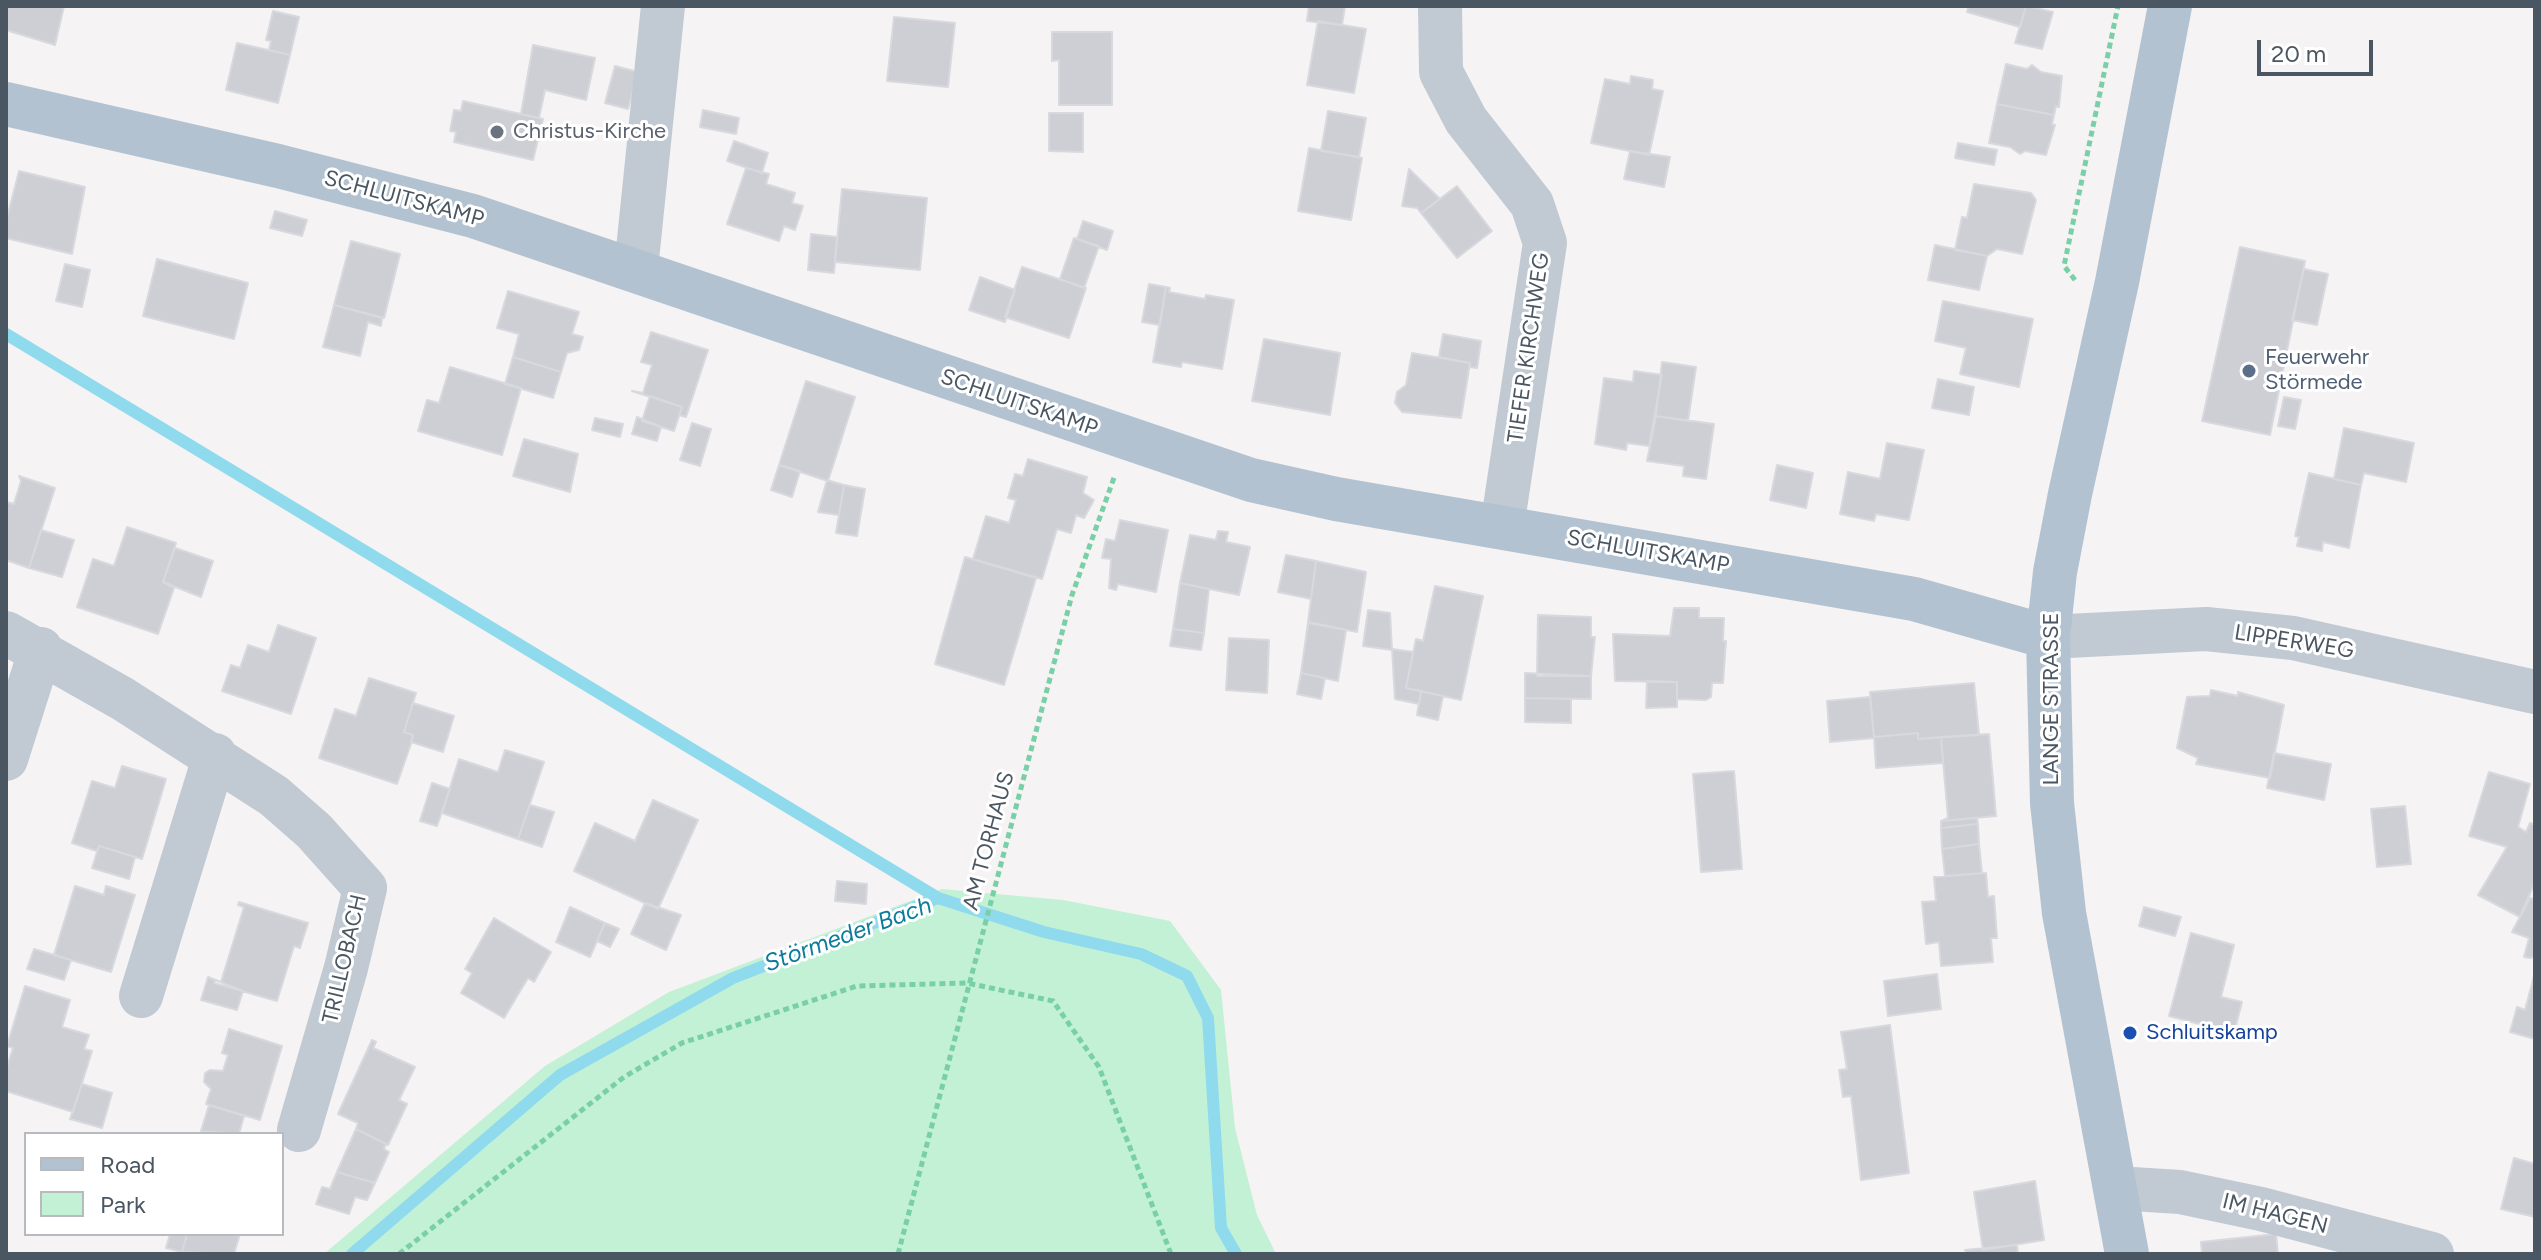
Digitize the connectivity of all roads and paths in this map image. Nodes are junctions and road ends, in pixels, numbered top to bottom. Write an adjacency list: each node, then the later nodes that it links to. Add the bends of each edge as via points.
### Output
1 (663, 6): 6 (street)
2 (1440, 6): 9 (street, TIEFER KIRCHWEG, via 1441,72 1466,120 1532,204 1545,243)
3 (2118, 6): 7 (path, via 2064,266)
4 (2170, 6): 7 (main road, LANGE STRASSE)
5 (6, 104): 6 (main road, SCHLUITSKAMP, via 473,216)
6 (636, 269): 8 (main road, SCHLUITSKAMP)
7 (2107, 326): 10 (main road, LANGE STRASSE, via 2055,572)
8 (1127, 441): 9 (main road, SCHLUITSKAMP, via 1251,480); 15 (path, AM TORHAUS, via 1072,595)
9 (1502, 527): 10 (main road, SCHLUITSKAMP, via 1914,599)
10 (2048, 637): 12 (street, LIPPERWEG, via 2206,629 2293,638); 18 (main road, LANGE STRASSE, via 2052,803 2064,913)
11 (23, 641): 13 (street, TRILLOBACH); 14 (street, TRILLOBACH)
12 (2535, 692)
13 (215, 755): 16 (street); 17 (street, TRILLOBACH, via 304,822 365,888)
14 (6, 759)
15 (967, 983): 19 (path, via 857,986 682,1043 624,1077); 20 (path, AM TORHAUS); 21 (path, via 1053,1001 1099,1067)
16 (141, 996)
17 (299, 1130)
18 (2116, 1188): 22 (main road, LANGE STRASSE); 23 (street, IM HAGEN, via 2180,1192)
19 (399, 1254)
20 (898, 1254)
21 (1171, 1254)
22 (2127, 1254)
23 (2432, 1254)

